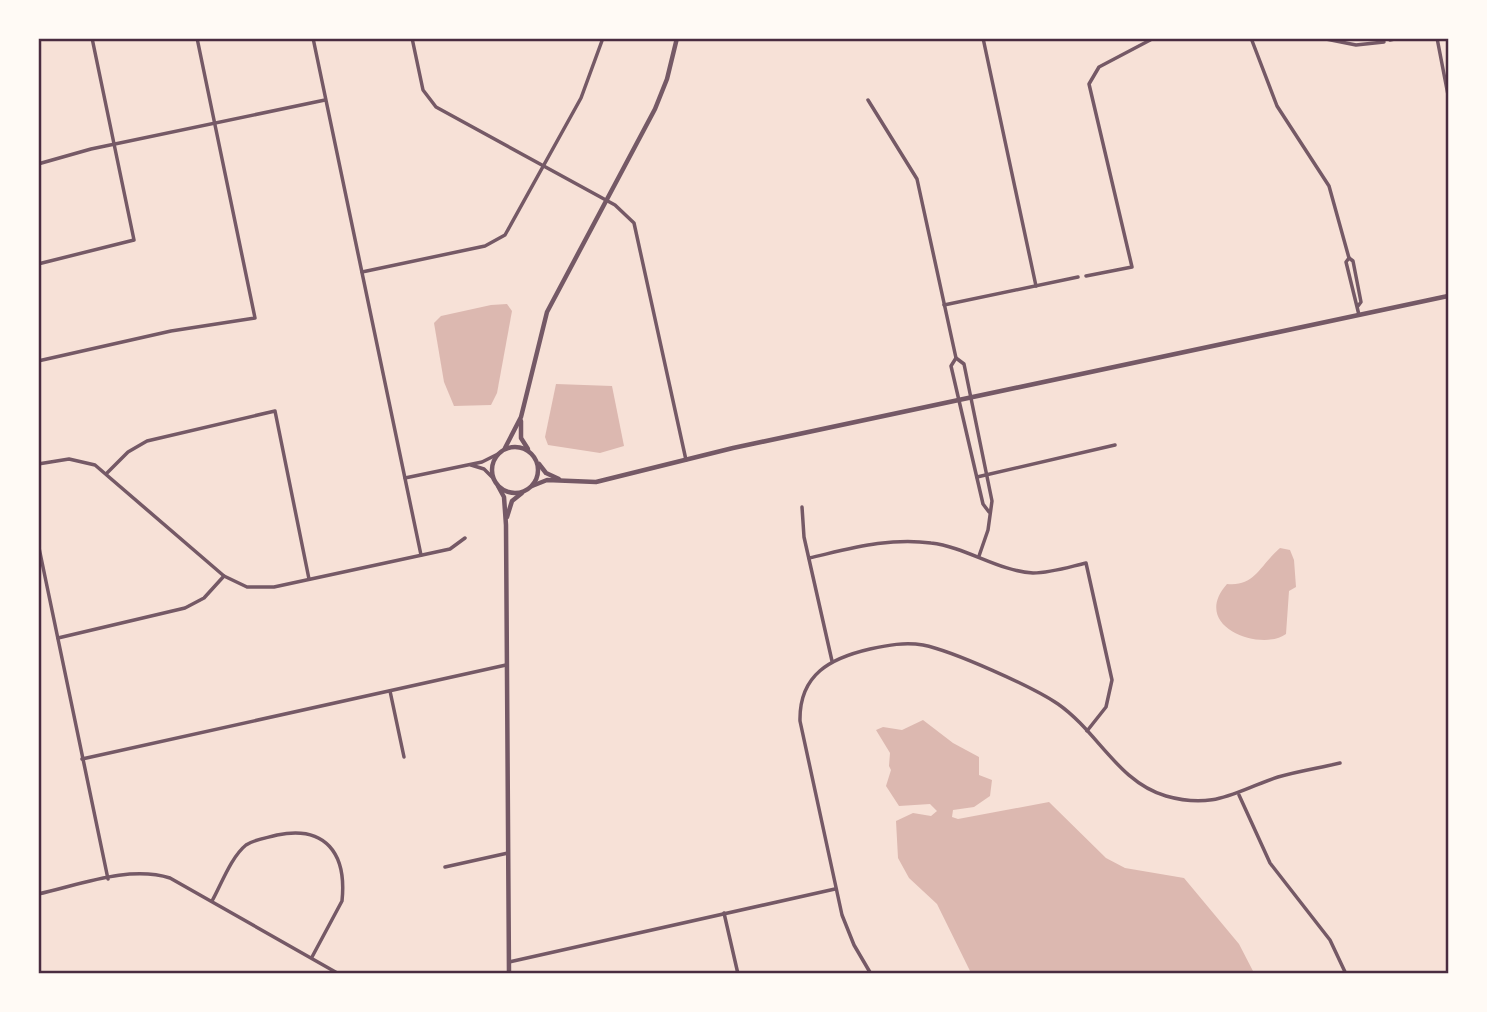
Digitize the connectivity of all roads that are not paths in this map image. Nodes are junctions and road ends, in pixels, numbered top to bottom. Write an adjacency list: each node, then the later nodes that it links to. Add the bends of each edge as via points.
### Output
1 (92, 38): 19 (street)
2 (197, 38): 18 (street)
3 (313, 38): 16 (street)
4 (412, 38): 21 (street, via 423,90 432,104)
5 (603, 38): 21 (street, via 587,86)
6 (677, 38): 22 (street, via 655,109)
7 (983, 38): 27 (street)
8 (1154, 38): 25 (street, via 1099,67 1089,84 1132,267)
9 (1251, 38): 30 (street, via 1277,106 1329,186 1353,261)
10 (1321, 38): 14 (street, via 1356,45)
11 (1399, 38): 13 (street)
12 (1437, 38): 15 (street)
13 (1390, 40)
14 (1384, 41)
15 (1448, 95)
16 (326, 100): 18 (street); 24 (street)
17 (868, 100): 29 (street, via 917,179)
18 (214, 123): 19 (street); 32 (street, via 255,318 171,331)
19 (114, 144): 20 (street); 23 (street, via 134,240)
20 (38, 164)
21 (544, 167): 22 (street); 24 (street, via 512,226 496,242)
22 (606, 200): 35 (street, via 543,319); 40 (street, via 625,212 638,231)
23 (38, 264)
24 (362, 272): 47 (street)
25 (1086, 276)
26 (1078, 277): 27 (street)
27 (1036, 286): 29 (street)
28 (1448, 296): 30 (street)
29 (944, 305): 31 (street)
30 (1359, 315): 33 (street)
31 (956, 358): 33 (street, via 964,364); 34 (street, via 951,366)
32 (38, 361)
33 (969, 398): 34 (street); 45 (street)
34 (960, 400): 40 (street); 46 (street)
35 (521, 417): 37 (street); 38 (street, via 521,438)
36 (1115, 445): 45 (street)
37 (505, 449): 38 (street, via 516,446); 39 (street)
38 (530, 452): 41 (street)
39 (498, 454): 43 (street); 48 (street, via 492,464)
40 (686, 460): 49 (street, via 596,482)
41 (537, 461): 49 (street, via 546,473); 51 (street)
42 (38, 464): 44 (street, via 76,460)
43 (469, 465): 47 (street); 48 (street, via 484,469)
44 (107, 474): 62 (street); 63 (street, via 128,452 147,441 275,411)
45 (986, 475): 46 (street); 54 (street, via 992,502)
46 (977, 477): 54 (street)
47 (405, 478): 58 (street)
48 (494, 479): 50 (street)
49 (563, 481): 51 (street)
50 (498, 486): 52 (street); 55 (street)
51 (532, 486): 52 (street)
52 (522, 492): 55 (street, via 511,502)
53 (802, 507): 60 (street)
54 (989, 512): 59 (street)
55 (506, 525): 66 (street)
56 (465, 538): 58 (street, via 450,549)
57 (38, 543): 61 (street)
58 (421, 555): 63 (street)
59 (979, 556): 60 (street, via 939,544 902,541); 68 (street, via 1034,573 1086,563 1112,680 1106,707)
60 (808, 558): 65 (street)
61 (40, 559): 64 (street)
62 (224, 576): 63 (street, via 240,585 261,588); 64 (street, via 204,598 185,608)
63 (309, 579)
64 (58, 638): 70 (street)
65 (832, 661): 68 (street, via 895,644 924,645 1047,697); 76 (street, via 810,682 800,713)
66 (506, 665): 67 (street); 73 (street)
67 (390, 691): 69 (street); 70 (street)
68 (1087, 731): 72 (street, via 1125,773 1157,793 1202,801)
69 (404, 757)
70 (82, 759): 75 (street)
71 (1340, 763): 72 (street, via 1281,776)
72 (1239, 794): 86 (street, via 1270,863 1330,940)
73 (510, 853): 74 (street); 81 (street)
74 (445, 867)
75 (108, 879): 77 (street); 78 (street, via 154,873)
76 (836, 888): 79 (street); 85 (street, via 847,930)
77 (38, 894)
78 (212, 901): 80 (street); 80 (street, via 241,850 253,841 295,832 324,839 335,854 343,892)
79 (724, 913): 81 (street); 84 (street)
80 (312, 958): 82 (street)
81 (509, 962): 83 (street)
82 (340, 974)
83 (509, 974)
84 (738, 974)
85 (871, 974)
86 (1346, 974)

